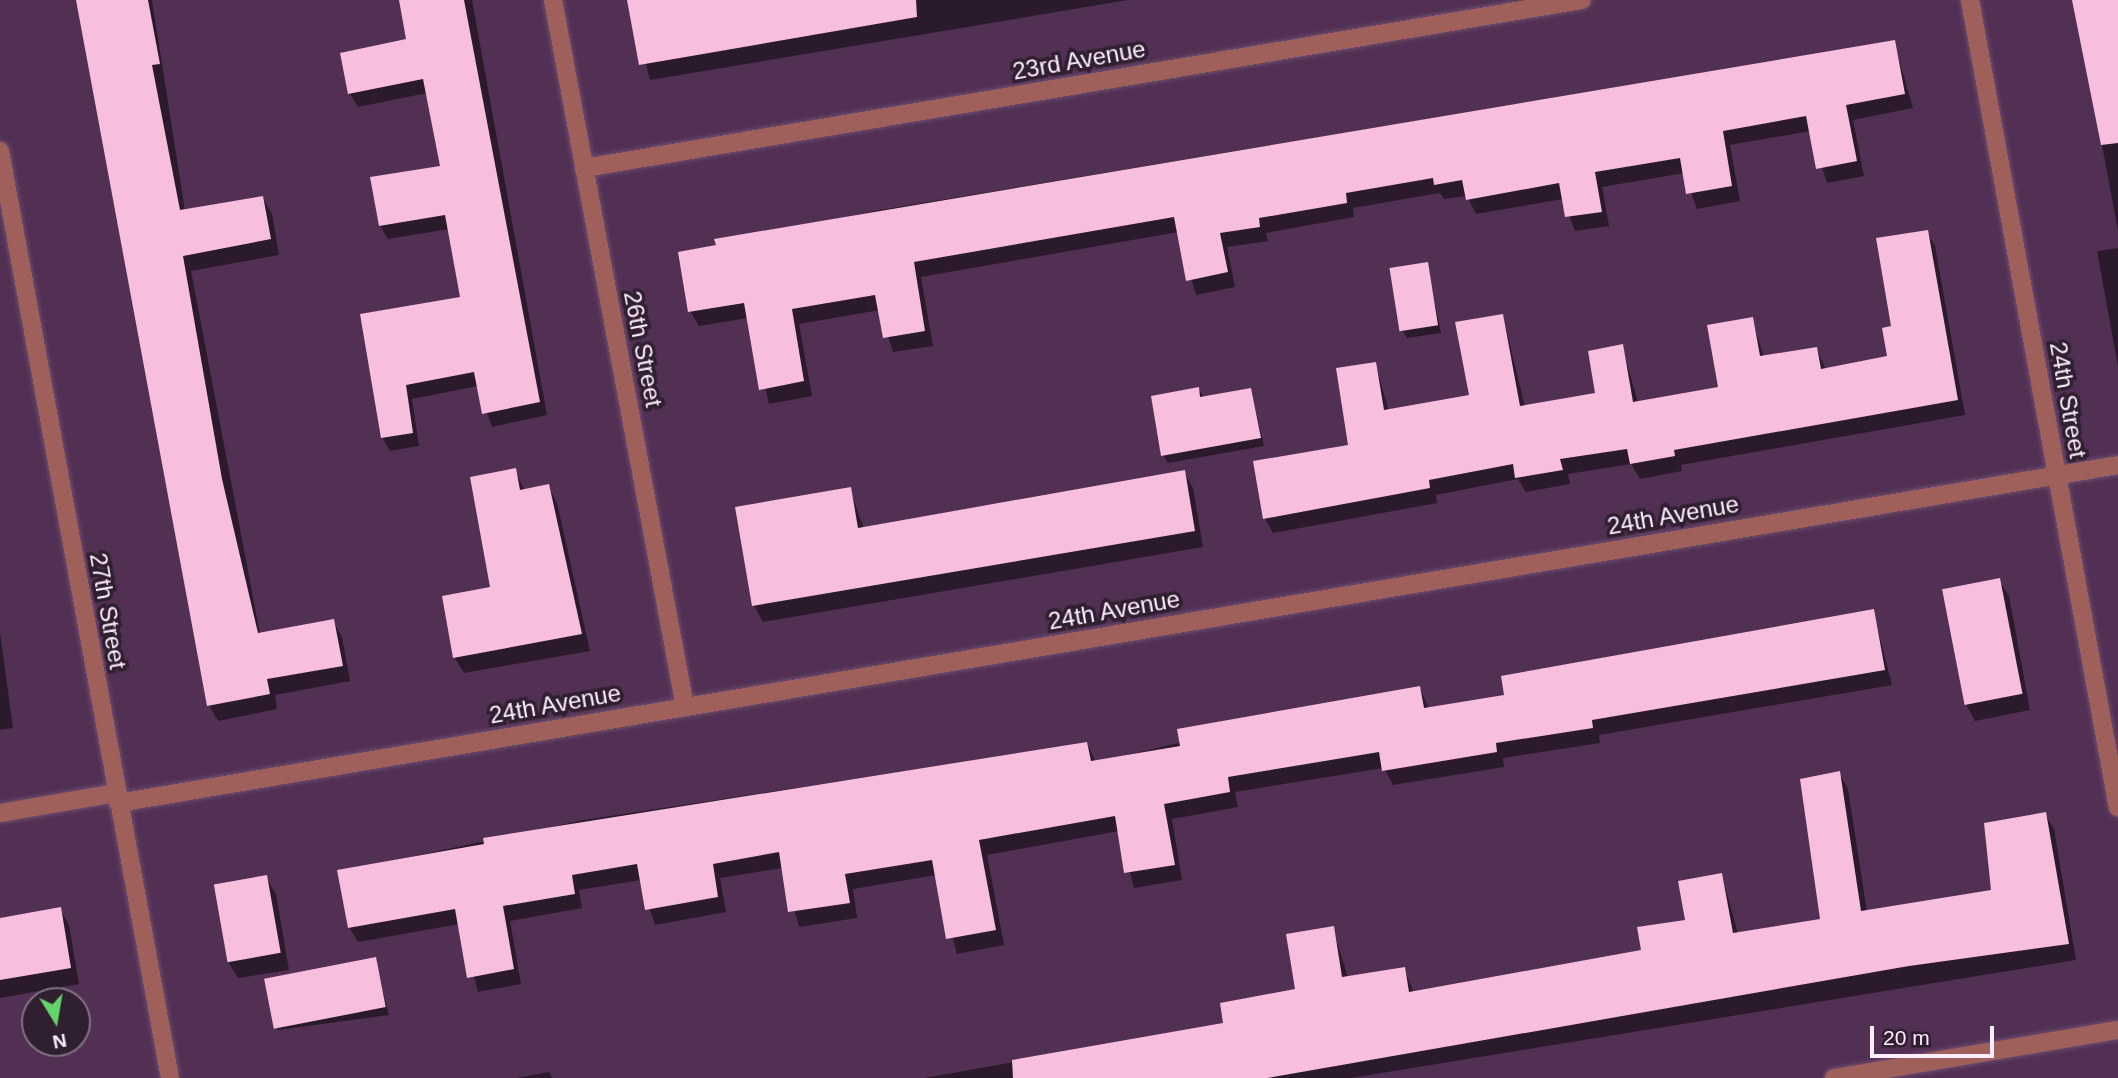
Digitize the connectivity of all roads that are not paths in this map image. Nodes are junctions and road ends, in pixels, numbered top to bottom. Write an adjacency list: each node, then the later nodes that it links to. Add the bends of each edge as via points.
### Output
1 (553, 0): 5 (street, 26th Street)
2 (1582, 0): 5 (street, 23rd Avenue)
3 (1970, 0): 8 (street, 24th Street)
4 (0, 151): 6 (street, 27th Street)
5 (584, 168): 9 (street, 26th Street)
6 (8, 236): 10 (street, 27th Street)
7 (2118, 465): 8 (street, 24th Avenue)
8 (2056, 475): 9 (street, 24th Avenue); 11 (street, 24th Street)
9 (685, 707): 10 (street, 24th Avenue)
10 (117, 798): 12 (street, 24th Avenue); 14 (street, 27th Street)
11 (2118, 808)
12 (0, 813)
13 (2118, 1030): 15 (street)
14 (170, 1078)
15 (1834, 1078)

